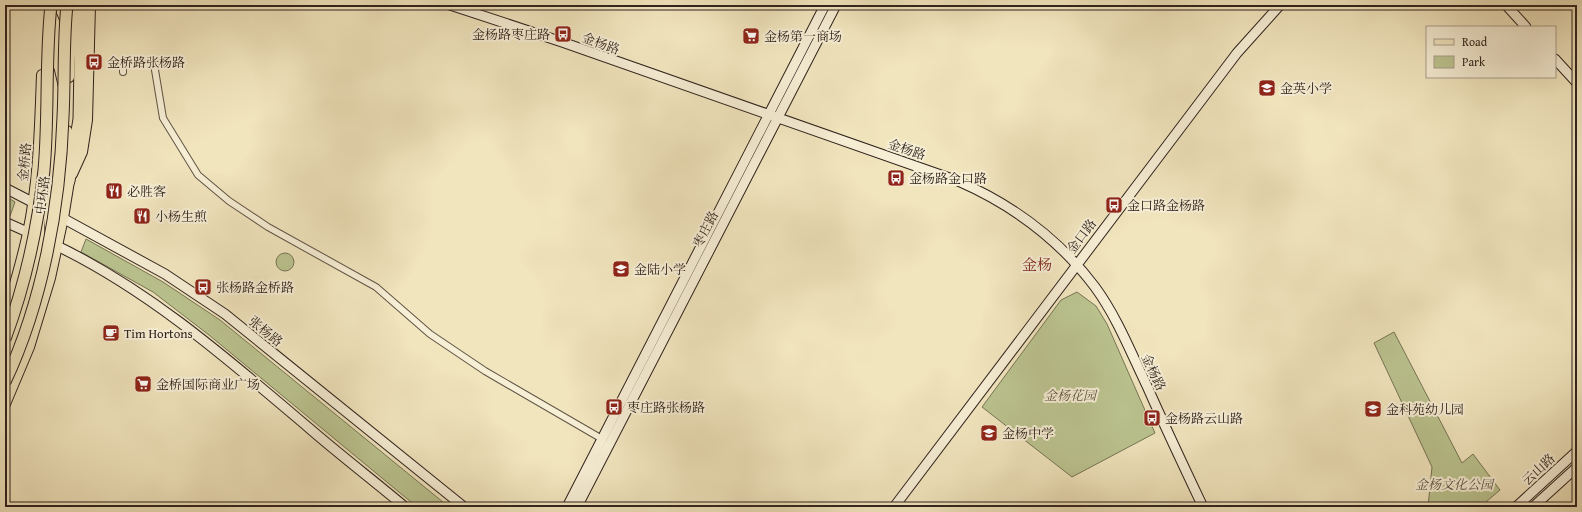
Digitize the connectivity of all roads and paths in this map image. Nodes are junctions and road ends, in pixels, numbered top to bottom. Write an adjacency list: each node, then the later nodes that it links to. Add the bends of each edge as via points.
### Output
1 (45, 5): 15 (main road, 金桥路)
2 (51, 5): 31 (highway, 中环路, bridge, via 43,177 25,272)
3 (60, 5): 14 (main road)
4 (67, 5): 32 (highway, 中环路, bridge, via 63,118 52,225 28,321)
5 (72, 5): 14 (main road)
6 (81, 5): 20 (highway, via 79,119)
7 (90, 5): 20 (main road, via 87,120 82,152)
8 (450, 5): 19 (street, 金杨路)
9 (825, 5): 19 (street, 枣庄路)
10 (836, 5): 19 (street, 枣庄路)
11 (1280, 5): 29 (street, 金口路, via 1238,53)
12 (1506, 5): 13 (street)
13 (1525, 26)
14 (71, 32): 20 (main road, via 67,120)
15 (43, 50): 22 (main road, 金桥路, via 38,159); 23 (main road, via 56,101)
16 (1556, 60): 18 (street)
17 (123, 72): 34 (street, via 123,64 154,64 162,118 198,174 230,201 268,227 376,287 430,334 485,372)
18 (1577, 83)
19 (773, 116): 29 (street, 金杨路, via 958,181 991,196 1021,215); 39 (street, 枣庄路); 40 (street, 枣庄路)
20 (69, 181): 24 (main road)
21 (5, 188): 22 (street, 张杨路)
22 (33, 202): 23 (street, 张杨路); 26 (main road, 金桥路); 27 (main road, via 40,222)
23 (48, 210): 24 (street, 张杨路); 28 (main road)
24 (63, 218): 28 (main road); 38 (street, 张杨路, via 165,274 224,314)
25 (5, 222): 26 (street)
26 (28, 233): 27 (street); 30 (main road, 金桥路)
27 (41, 239): 28 (street); 33 (main road, via 11,346)
28 (56, 246): 33 (main road, via 50,278 29,347); 37 (street, via 92,264 204,341)
29 (1076, 264): 41 (street, 金口路); 42 (street, 金杨路, via 1096,288 1113,316)
30 (5, 318)
31 (5, 339)
32 (5, 382)
33 (5, 403)
34 (597, 436)
35 (1577, 451): 43 (street, 云山路)
36 (1577, 467): 44 (street, 云山路)
37 (405, 507)
38 (464, 507)
39 (568, 507)
40 (576, 507)
41 (894, 507)
42 (1203, 507)
43 (1516, 507)
44 (1533, 507)

